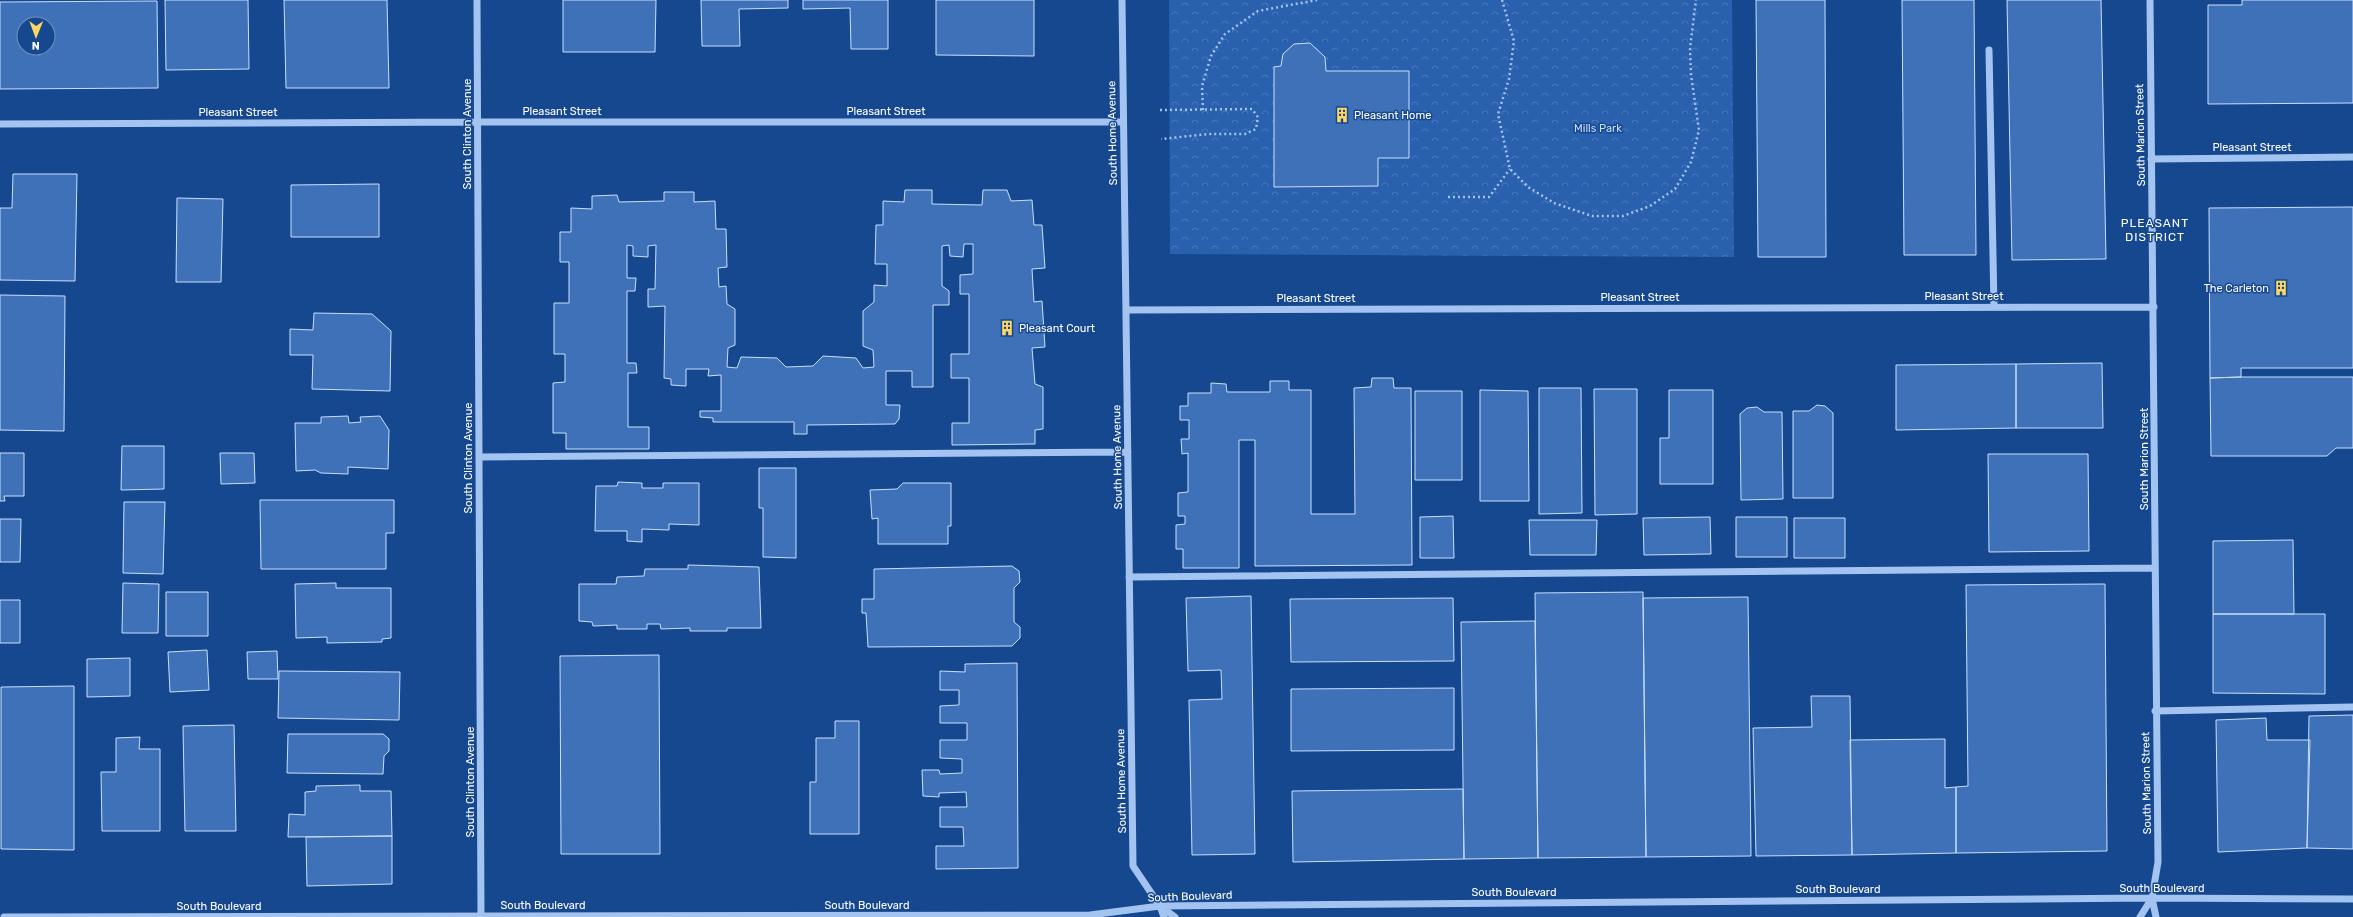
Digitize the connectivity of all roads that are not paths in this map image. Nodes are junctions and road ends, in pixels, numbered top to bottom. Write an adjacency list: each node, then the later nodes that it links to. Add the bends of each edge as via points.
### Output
1 (477, 0): 5 (street, South Clinton Avenue)
2 (1122, 0): 6 (street, South Home Avenue)
3 (2150, 0): 9 (street, South Marion Street)
4 (1989, 50): 10 (street)
5 (478, 122): 6 (street, Pleasant Street); 7 (street, Pleasant Street); 14 (street, South Clinton Avenue)
6 (1123, 122): 12 (street, South Home Avenue)
7 (0, 124)
8 (2353, 158): 9 (street, Pleasant Street)
9 (2151, 159): 11 (street, South Marion Street)
10 (1994, 307): 11 (street, Pleasant Street); 12 (street, Pleasant Street)
11 (2154, 307): 15 (street, South Marion Street)
12 (1126, 310): 13 (street, South Home Avenue)
13 (1128, 452): 14 (street); 16 (street, South Home Avenue)
14 (479, 457): 23 (street, South Clinton Avenue)
15 (2155, 568): 16 (street); 18 (street, South Marion Street)
16 (1129, 577): 21 (street, South Home Avenue, via 1133,866)
17 (2353, 708): 18 (street)
18 (2156, 711): 19 (street, South Marion Street, via 2158,862)
19 (2152, 898): 20 (street, South Boulevard); 21 (street, South Boulevard); 26 (street); 27 (street, South Marion Street)
20 (2353, 898)
21 (1160, 906): 23 (street, South Boulevard, via 1090,915); 24 (street, South Home Avenue); 25 (street, South Home Avenue)
22 (4, 917): 23 (street, South Boulevard)
23 (481, 917)
24 (1164, 917)
25 (1175, 917)
26 (2140, 917)
27 (2156, 917)

